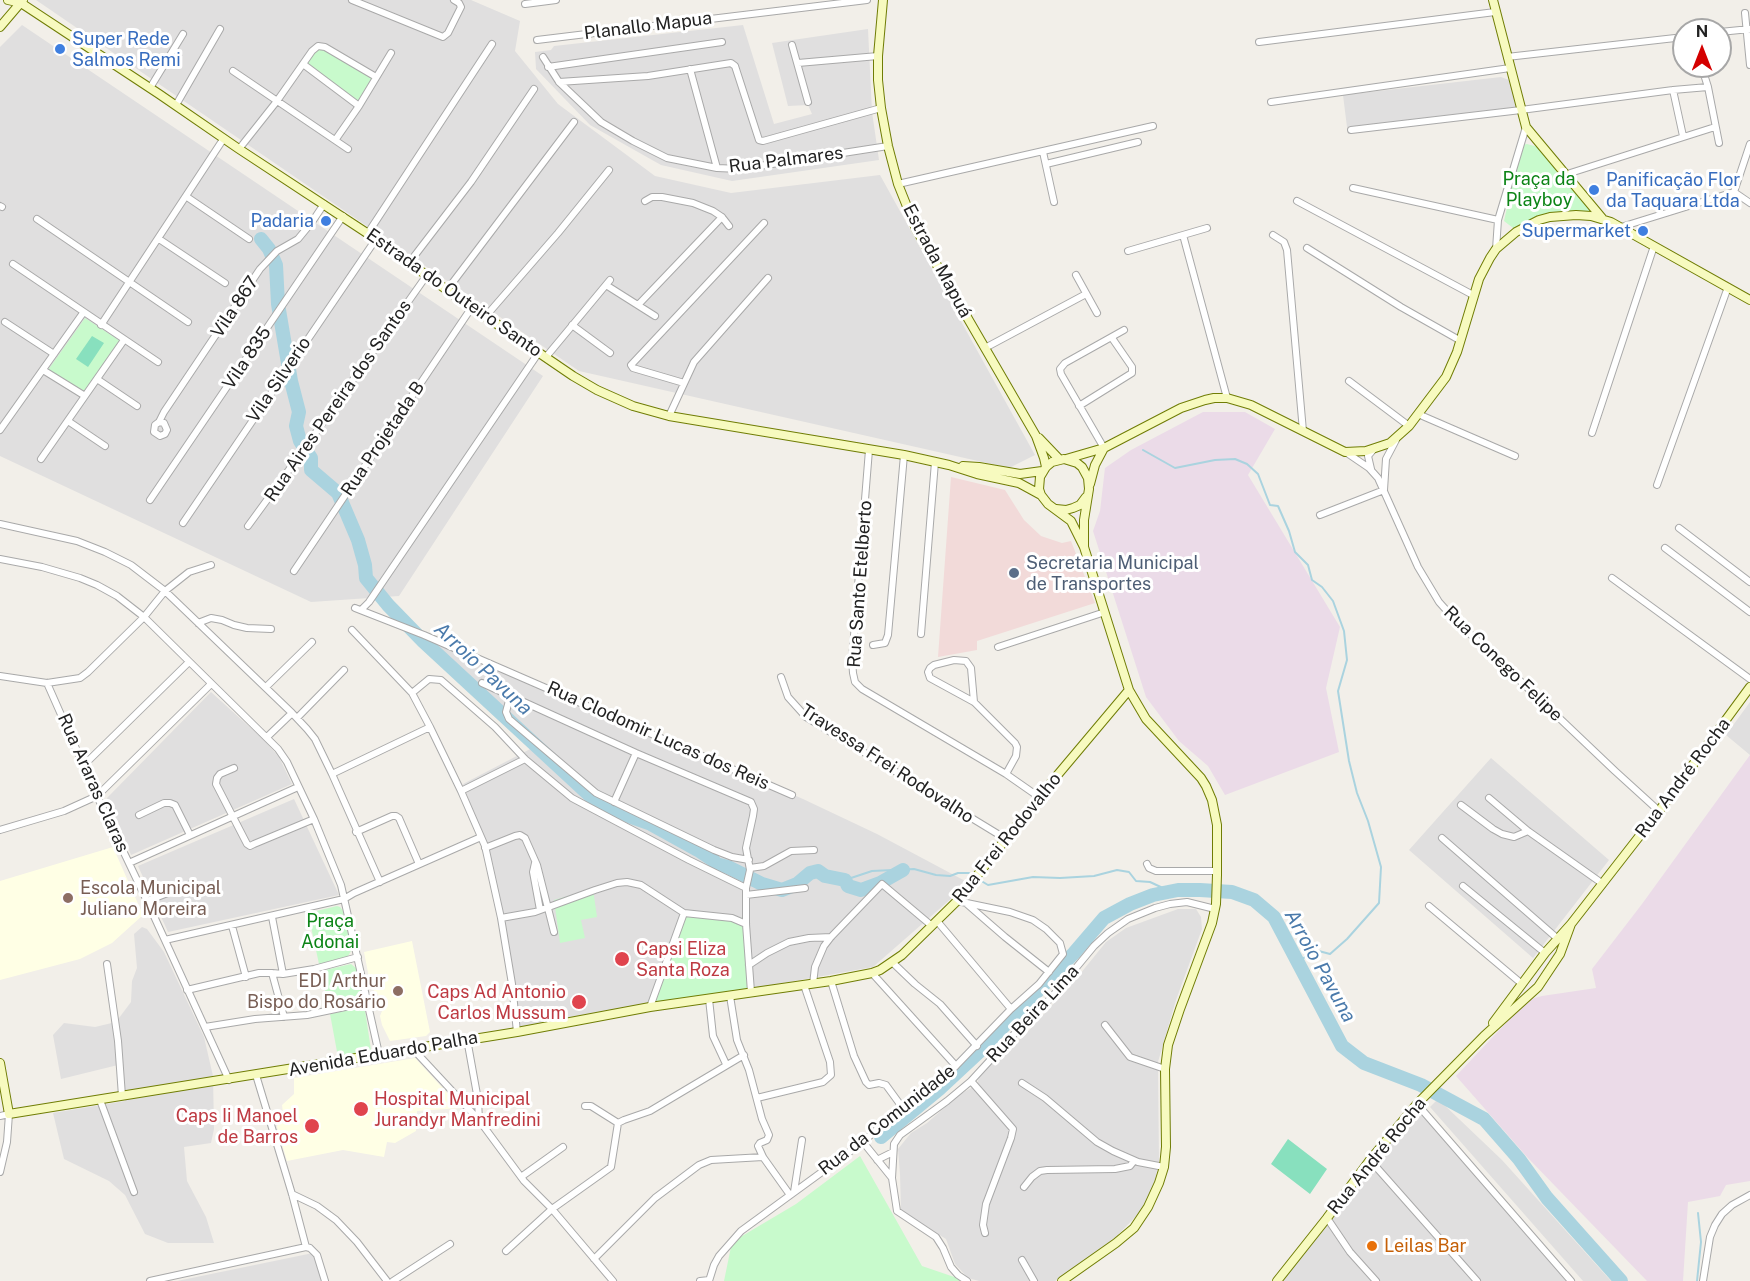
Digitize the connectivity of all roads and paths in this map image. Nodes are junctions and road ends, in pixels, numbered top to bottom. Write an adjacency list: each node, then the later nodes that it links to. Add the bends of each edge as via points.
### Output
1 (8, 0): 8 (main road, Estrada do Outeiro Santo)
2 (352, 0): 3 (street, via 443,37 461,8)
3 (454, 0)
4 (556, 0): 9 (street)
5 (867, 0): 18 (street, Planallo Mapua)
6 (883, 0): 24 (main road, Estrada Mapuá)
7 (1493, 0): 10 (main road)
8 (22, 2): 12 (main road); 38 (main road, Estrada do Outeiro Santo)
9 (525, 4)
10 (1495, 12): 20 (street); 26 (main road)
11 (1745, 13): 14 (street)
12 (0, 27)
13 (220, 29): 44 (street)
14 (1748, 29): 15 (street); 29 (street)
15 (1732, 31)
16 (183, 34): 38 (street)
17 (1672, 38): 26 (street)
18 (537, 40)
19 (722, 42): 30 (street)
20 (1259, 42)
21 (492, 44): 85 (street)
22 (792, 45): 27 (street)
23 (391, 53): 34 (street)
24 (878, 56): 27 (street); 46 (main road, Estrada Mapuá)
25 (543, 57): 30 (street, Rua Palmares)
26 (1507, 57): 31 (main road)
27 (798, 63): 42 (street)
28 (303, 64): 34 (street, via 321,45); 41 (street); 45 (street)
29 (1750, 65)
30 (548, 67): 36 (street, Rua Palmares)
31 (1510, 68): 43 (street); 47 (main road)
32 (690, 69): 36 (street); 46 (street, via 731,63 735,66 760,141); 64 (street)
33 (233, 71): 41 (street)
34 (376, 78): 45 (street)
35 (1705, 78): 37 (street)
36 (559, 82): 64 (street, Rua Palmares, via 601,122 633,141 668,158)
37 (1708, 87): 40 (street); 51 (street)
38 (150, 88): 44 (main road, Estrada do Outeiro Santo)
39 (534, 89): 95 (street, via 471,182)
40 (1673, 90): 47 (street); 53 (street)
41 (277, 101): 55 (street); 60 (street)
42 (808, 102)
43 (1271, 102)
44 (176, 105): 54 (main road, Estrada do Outeiro Santo)
45 (359, 106): 55 (street)
46 (881, 108): 59 (main road, Estrada Mapuá)
47 (1521, 110): 50 (main road); 52 (street)
48 (574, 122): 103 (street)
49 (1153, 126): 62 (street)
50 (1526, 127): 66 (main road); 80 (street)
51 (1715, 127): 53 (street); 57 (street)
52 (1351, 130)
53 (1683, 136): 66 (street)
54 (224, 138): 60 (main road, Estrada do Outeiro Santo); 70 (street)
55 (336, 139): 61 (street)
56 (1138, 142): 63 (street)
57 (1719, 143)
58 (1750, 144): 69 (street)
59 (888, 146): 64 (street, Rua Palmares, via 740,169); 67 (main road, Estrada Mapuá)
60 (239, 149): 75 (main road, Estrada do Outeiro Santo)
61 (348, 149)
62 (1043, 152): 63 (street); 67 (street)
63 (1046, 164): 73 (street)
64 (717, 168)
65 (609, 170): 111 (street)
66 (1564, 175): 79 (main road)
67 (898, 184): 121 (main road, Estrada Mapuá, via 916,229)
68 (1353, 188): 80 (street)
69 (1734, 192): 74 (street); 83 (street)
70 (187, 197): 88 (street); 89 (street)
71 (645, 201): 77 (street, via 652,197 671,198 705,207)
72 (1297, 201): 105 (street)
73 (1054, 202)
74 (1750, 203)
75 (324, 204): 76 (main road, Estrada do Outeiro Santo); 137 (street, Vila 867, via 298,239 267,260)
76 (343, 216): 85 (main road, Estrada do Outeiro Santo); 162 (street, Vila 835)
77 (722, 217): 82 (street); 107 (street)
78 (37, 219): 100 (street)
79 (1602, 219): 83 (main road); 93 (main road, via 1576,215 1539,220)
80 (1498, 220): 93 (street)
81 (764, 223): 129 (street, via 631,364 633,368)
82 (729, 226)
83 (1621, 227): 91 (main road)
84 (1207, 228): 86 (street)
85 (368, 233): 90 (main road, Estrada do Outeiro Santo)
86 (1183, 235): 94 (street); 131 (street)
87 (1273, 235): 140 (street, via 1284,242 1287,250)
88 (159, 239): 100 (street); 101 (street)
89 (249, 239)
90 (376, 239): 95 (main road, Estrada do Outeiro Santo); 165 (street, Vila Silverio)
91 (1654, 246): 102 (main road); 141 (street)
92 (1307, 248): 120 (street)
93 (1496, 249): 105 (main road)
94 (1128, 250)
95 (409, 263): 97 (main road, Estrada do Outeiro Santo)
96 (13, 264): 110 (street)
97 (427, 275): 103 (main road, Estrada do Outeiro Santo); 167 (street, Rua Aires Pereira dos Santos)
98 (1076, 275): 104 (street)
99 (768, 278): 129 (street, via 699,356)
100 (129, 282): 114 (street); 115 (street)
101 (225, 283)
102 (1728, 287): 106 (main road); 158 (street)
103 (447, 290): 108 (main road, Estrada do Outeiro Santo)
104 (1086, 294): 109 (street); 121 (street)
105 (1473, 295): 120 (main road)
106 (1750, 300)
107 (638, 305): 112 (street); 116 (street, via 608,283)
108 (472, 307): 111 (main road, Estrada do Outeiro Santo); 173 (street, Rua Projetada B)
109 (1096, 312)
110 (83, 313): 115 (street); 123 (street)
111 (486, 316): 124 (main road, Estrada do Outeiro Santo)
112 (655, 316)
113 (5, 322): 123 (street)
114 (188, 322)
115 (101, 325): 119 (street)
116 (572, 326): 122 (street); 124 (street)
117 (1124, 330): 118 (street)
118 (1112, 338): 133 (street, via 1061,367); 133 (street, via 1132,373)
119 (124, 340): 125 (street); 127 (street)
120 (1461, 341): 134 (main road, via 1446,377)
121 (985, 348): 142 (main road, Estrada Mapuá)
122 (610, 353)
123 (54, 354): 126 (street)
124 (543, 355): 135 (main road, Estrada do Outeiro Santo, via 597,390); 212 (street, Rua Clodomir Lucas dos Reis, via 369,602 358,609)
125 (158, 362)
126 (43, 370): 130 (street); 139 (street)
127 (97, 379): 130 (street); 132 (street)
128 (1349, 381): 138 (street)
129 (684, 383): 135 (street)
130 (85, 396): 136 (street)
131 (1227, 398): 140 (main road, via 1251,405); 145 (main road, via 1181,408)
132 (136, 406)
133 (1079, 406): 145 (street)
134 (1418, 414): 138 (main road); 150 (street)
135 (669, 416): 146 (main road, Estrada do Outeiro Santo)
136 (68, 420): 144 (street); 151 (street)
137 (159, 422)
138 (1409, 426): 143 (main road)
139 (0, 430)
140 (1303, 431): 148 (main road)
141 (1592, 433)
142 (1036, 436): 153 (main road, Estrada Mapuá); 156 (main road, Estrada Mapuá)
143 (1396, 440): 147 (main road); 152 (street, Rua Conego Felipe)
144 (105, 446)
145 (1104, 448): 153 (main road); 159 (main road)
146 (869, 450): 149 (main road, Estrada do Outeiro Santo); 209 (street, Rua Santo Etelberto, via 852,660 855,682)
147 (1374, 450): 148 (main road); 152 (street, via 1383,452); 157 (street, via 1368,456)
148 (1345, 452): 157 (street, Rua Conego Felipe)
149 (904, 455): 154 (main road, Estrada do Outeiro Santo); 185 (street, via 888,635 885,643)
150 (1515, 456)
151 (41, 459)
152 (1386, 459): 160 (street, Rua Conego Felipe)
153 (1062, 460): 156 (main road); 159 (main road, via 1082,467 1089,478)
154 (935, 462): 155 (main road, Estrada do Outeiro Santo); 183 (street)
155 (949, 465): 156 (main road, Estrada do Outeiro Santo, via 1020,474); 161 (main road, Estrada do Outeiro Santo, via 1019,483)
156 (1044, 469): 161 (main road, via 1039,483)
157 (1371, 470): 160 (street, Rua Conego Felipe)
158 (1657, 485)
159 (1089, 489): 163 (main road, via 1080,505 1059,510); 169 (main road)
160 (1384, 490): 164 (street); 218 (street, Rua Conego Felipe, via 1413,557 1439,602)
161 (1041, 495): 163 (main road)
162 (150, 500)
163 (1053, 507): 169 (main road, via 1071,521)
164 (1320, 515)
165 (183, 523)
166 (0, 524): 176 (street, via 77,541 105,552 131,565)
167 (248, 526)
168 (1679, 528): 175 (street)
169 (1084, 547): 177 (main road)
170 (1665, 548): 178 (street)
171 (0, 559): 179 (street, via 42,567 97,585)
172 (211, 565): 176 (street, via 189,572)
173 (294, 571)
174 (1612, 578): 191 (street)
175 (1750, 582)
176 (165, 591): 179 (street); 180 (street)
177 (1105, 612): 186 (street); 197 (main road)
178 (1750, 612)
179 (144, 617): 187 (street); 192 (street, via 80,678)
180 (198, 623): 181 (street, via 211,618 234,626); 195 (street)
181 (271, 629)
182 (351, 630): 198 (street)
183 (921, 634)
184 (312, 642): 195 (street)
185 (873, 645)
186 (998, 647)
187 (189, 662): 194 (street); 206 (street)
188 (344, 670): 201 (street)
189 (0, 676): 192 (street)
190 (781, 677): 228 (street, Travessa Frei Rodovalho, via 788,697 806,717)
191 (1750, 679)
192 (47, 683): 206 (street, Rua Araras Claras)
193 (482, 683): 199 (street, Rua Clodomir Lucas dos Reis)
194 (211, 684): 203 (street); 213 (street)
195 (266, 687): 201 (street)
196 (1750, 687): 218 (main road, Rua André Rocha)
197 (1129, 690): 214 (main road, Rua Frei Rodovalho); 236 (main road, via 1146,719 1206,786 1217,821)
198 (412, 693): 202 (street); 205 (street, via 429,679 441,680)
199 (510, 697): 204 (street, Rua Clodomir Lucas dos Reis); 216 (street, via 506,712 509,719 588,786)
200 (974, 702): 200 (street, via 971,668 966,661 954,660 930,668 930,678); 209 (street, via 1017,747)
201 (295, 715): 203 (street); 208 (street, via 315,739)
202 (430, 727): 208 (street); 211 (street)
203 (267, 737): 210 (street, via 287,762)
204 (636, 753): 216 (street); 235 (street, Rua Clodomir Lucas dos Reis, via 751,802 754,809 746,848)
205 (525, 759): 211 (street); 241 (street, via 590,810)
206 (84, 765): 213 (street, Rua Araras Claras)
207 (234, 768): 220 (street, via 220,774 216,784)
208 (332, 774): 224 (street)
209 (1006, 774): 214 (street, Rua Santo Etelberto)
210 (298, 787): 220 (street); 221 (street)
211 (461, 791): 226 (street)
212 (792, 795)
213 (97, 796): 222 (street, via 64,811); 232 (street, Rua Araras Claras)
214 (1039, 797): 228 (main road, Rua Frei Rodovalho)
215 (1489, 798): 223 (street)
216 (614, 802): 235 (street)
217 (1461, 805): 223 (street, via 1502,834 1517,836)
218 (1659, 811): 239 (main road, Rua André Rocha)
219 (139, 815): 225 (street, via 170,803 175,805)
220 (232, 816): 221 (street, via 250,846); 225 (street)
221 (314, 819): 243 (street)
222 (0, 830)
223 (1528, 831): 239 (street)
224 (356, 832): 233 (street, via 396,816); 237 (street)
225 (190, 835): 232 (street)
226 (481, 837): 229 (street); 233 (street)
227 (1442, 838): 259 (street)
228 (1006, 839): 245 (main road, Rua Frei Rodovalho)
229 (485, 848): 231 (street, via 520,836 525,838); 252 (street)
230 (814, 850): 235 (street, via 791,851 764,866)
231 (536, 862): 247 (street); 249 (street, via 533,872)
232 (129, 863): 244 (street, Rua Araras Claras)
233 (419, 864): 237 (street)
234 (1147, 864): 236 (street, via 1156,871)
235 (750, 866): 241 (street, Rua Clodomir Lucas dos Reis)
236 (1217, 873): 248 (main road)
237 (380, 882): 243 (street)
238 (191, 884): 244 (street)
239 (1603, 884): 255 (main road, Rua André Rocha)
240 (1463, 886): 261 (street)
241 (747, 888): 242 (street); 253 (street, Rua Clodomir Lucas dos Reis)
242 (806, 888)
243 (344, 899): 251 (street); 262 (street)
244 (147, 901): 260 (street, Rua Araras Claras)
245 (961, 902): 254 (main road, Rua Frei Rodovalho); 267 (street); 267 (street, Rua da Comunidade, via 1010,912 1046,929 1060,943 1063,954)
246 (1429, 906): 273 (street)
247 (547, 907): 249 (street); 250 (street, via 627,882 641,885); 257 (street)
248 (1216, 907): 294 (main road, via 1172,1032); 297 (street, Rua Beira Lima, via 1179,903 1142,913 1117,926 1094,946 1051,998)
249 (540, 910): 252 (street)
250 (684, 913): 253 (street, via 732,918); 279 (street)
251 (272, 917): 256 (street); 269 (street)
252 (501, 918): 284 (street)
253 (746, 924): 265 (street, Rua Clodomir Lucas dos Reis)
254 (935, 924): 258 (street, via 882,884); 263 (main road, Rua Frei Rodovalho); 280 (street)
255 (1571, 924): 259 (main road, Rua André Rocha); 285 (main road, Rua André Rocha, via 1560,954 1538,987)
256 (232, 926): 260 (street); 270 (street)
257 (554, 932)
258 (831, 937): 265 (street, via 789,942); 272 (street)
259 (1558, 939): 261 (main road, Rua André Rocha)
260 (165, 940): 274 (street, Rua Araras Claras)
261 (1545, 953): 273 (main road, Rua André Rocha)
262 (358, 957): 269 (street); 278 (street)
263 (892, 962): 268 (main road, Rua Frei Rodovalho); 287 (street, via 940,1004)
264 (107, 964): 299 (street)
265 (749, 965): 275 (street, Rua Clodomir Lucas dos Reis)
266 (272, 972): 269 (street); 270 (street); 281 (street)
267 (1049, 972): 280 (street, Rua da Comunidade)
268 (872, 973): 271 (main road, Avenida Eduardo Palha); 293 (street)
269 (283, 974)
270 (246, 976): 274 (street)
271 (831, 981): 272 (main road, Avenida Eduardo Palha); 304 (street, via 866,1082 886,1085)
272 (809, 984): 275 (main road, Avenida Eduardo Palha); 300 (street, via 831,1076 823,1082)
273 (1522, 984): 285 (main road, Rua André Rocha)
274 (187, 990): 283 (street, Rua Araras Claras)
275 (751, 992): 276 (main road, Avenida Eduardo Palha)
276 (730, 996): 277 (main road, Avenida Eduardo Palha); 290 (street, via 735,1032)
277 (709, 999): 279 (main road, Avenida Eduardo Palha); 292 (street, via 713,1035)
278 (369, 1002): 281 (street); 289 (street)
279 (650, 1007): 284 (main road, Avenida Eduardo Palha)
280 (1011, 1010): 287 (street, Rua da Comunidade)
281 (284, 1017): 283 (street)
282 (1106, 1025): 294 (street, via 1130,1057)
283 (205, 1027): 296 (street, Rua Araras Claras)
284 (517, 1032): 286 (main road, Avenida Eduardo Palha)
285 (1484, 1036): 302 (main road, Rua André Rocha)
286 (467, 1039): 288 (main road, Avenida Eduardo Palha); 306 (street)
287 (977, 1046): 293 (street, Rua da Comunidade)
288 (413, 1049): 289 (main road, Avenida Eduardo Palha); 306 (street)
289 (379, 1054): 295 (main road, Avenida Eduardo Palha)
290 (744, 1055): 292 (street); 300 (street)
291 (0, 1063): 305 (main road)
292 (726, 1064): 307 (street, via 650,1111)
293 (956, 1066): 304 (street, Rua da Comunidade)
294 (1165, 1069): 316 (main road)
295 (256, 1075): 296 (main road, Avenida Eduardo Palha); 322 (street)
296 (229, 1080): 299 (main road, Avenida Eduardo Palha)
297 (971, 1081): 311 (street, Rua Beira Lima, via 906,1130 896,1140); 327 (street, via 1013,1129 986,1203)
298 (1022, 1083): 315 (street, via 1097,1142)
299 (122, 1096): 301 (main road, Avenida Eduardo Palha)
300 (757, 1098): 312 (street, via 769,1135 758,1144)
301 (100, 1100): 305 (main road, Avenida Eduardo Palha); 321 (street)
302 (1418, 1103): 314 (main road, Rua André Rocha); 335 (street)
303 (585, 1106): 307 (street)
304 (902, 1107): 309 (street, Rua da Comunidade)
305 (5, 1115): 317 (street, via 7,1142)
306 (480, 1120): 318 (street)
307 (618, 1123): 325 (street, via 611,1167)
308 (802, 1140): 323 (street)
309 (863, 1142): 313 (street); 323 (street, Rua da Comunidade)
310 (563, 1147): 318 (street)
311 (893, 1152): 313 (street); 319 (street)
312 (763, 1158): 323 (street); 331 (street, via 711,1160 699,1165 655,1198)
313 (877, 1160): 319 (street)
314 (1370, 1160): 326 (main road, Rua André Rocha); 347 (street)
315 (1134, 1161): 316 (street); 320 (street, via 1130,1166 1115,1169 1047,1170 1036,1173)
316 (1164, 1167): 344 (main road, via 1155,1194 1134,1227)
317 (0, 1172)
318 (521, 1177): 325 (street)
319 (892, 1179): 342 (street, via 897,1211 936,1237 951,1267)
320 (1024, 1186)
321 (134, 1192)
322 (292, 1194): 329 (street); 338 (street, via 336,1220)
323 (792, 1194): 334 (street, Rua da Comunidade, via 735,1237 719,1256)
324 (1750, 1194): 348 (street, via 1732,1205 1715,1225)
325 (552, 1209): 330 (street); 331 (street)
326 (1327, 1218): 345 (main road, Rua André Rocha); 346 (street)
327 (985, 1233)
328 (450, 1244): 339 (street)
329 (306, 1247): 333 (street); 337 (street, via 317,1255)
330 (506, 1251)
331 (594, 1259): 340 (street)
332 (1022, 1260): 343 (street)
333 (164, 1279): 336 (street)
334 (709, 1280): 341 (street)
335 (1568, 1280)
336 (150, 1281)
337 (325, 1281)
338 (387, 1281)
339 (393, 1281)
340 (613, 1281)
341 (700, 1281)
342 (967, 1281)
343 (1034, 1281)
344 (1062, 1281)
345 (1277, 1281)
346 (1376, 1281)
347 (1477, 1281)
348 (1703, 1281)

